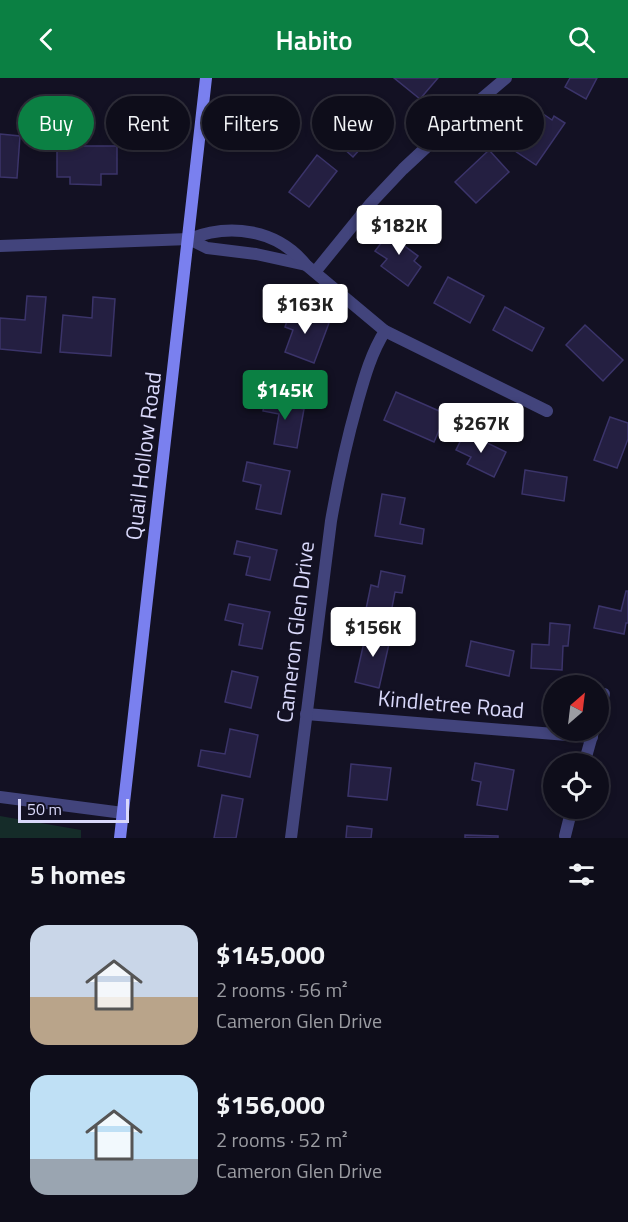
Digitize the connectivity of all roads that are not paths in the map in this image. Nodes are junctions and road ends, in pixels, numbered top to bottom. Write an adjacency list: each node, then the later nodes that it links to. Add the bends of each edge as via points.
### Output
1 (206, 78): 3 (main road, Quail Hollow Road)
2 (506, 78): 5 (street, via 403,169)
3 (189, 238): 4 (street); 5 (street, via 207,248 256,254); 5 (street, via 209,231 246,230 278,240); 11 (main road, Quail Hollow Road)
4 (0, 246)
5 (310, 268): 6 (street)
6 (385, 331): 7 (street); 8 (street, Cameron Glen Drive, via 376,345 362,387 339,471)
7 (547, 411)
8 (306, 714): 9 (street, Kindletree Road); 15 (street, Cameron Glen Drive)
9 (543, 731)
10 (0, 797): 11 (street)
11 (123, 813): 14 (main road, Quail Hollow Road)
12 (569, 819): 13 (street)
13 (565, 836)
14 (120, 838)
15 (291, 838)

